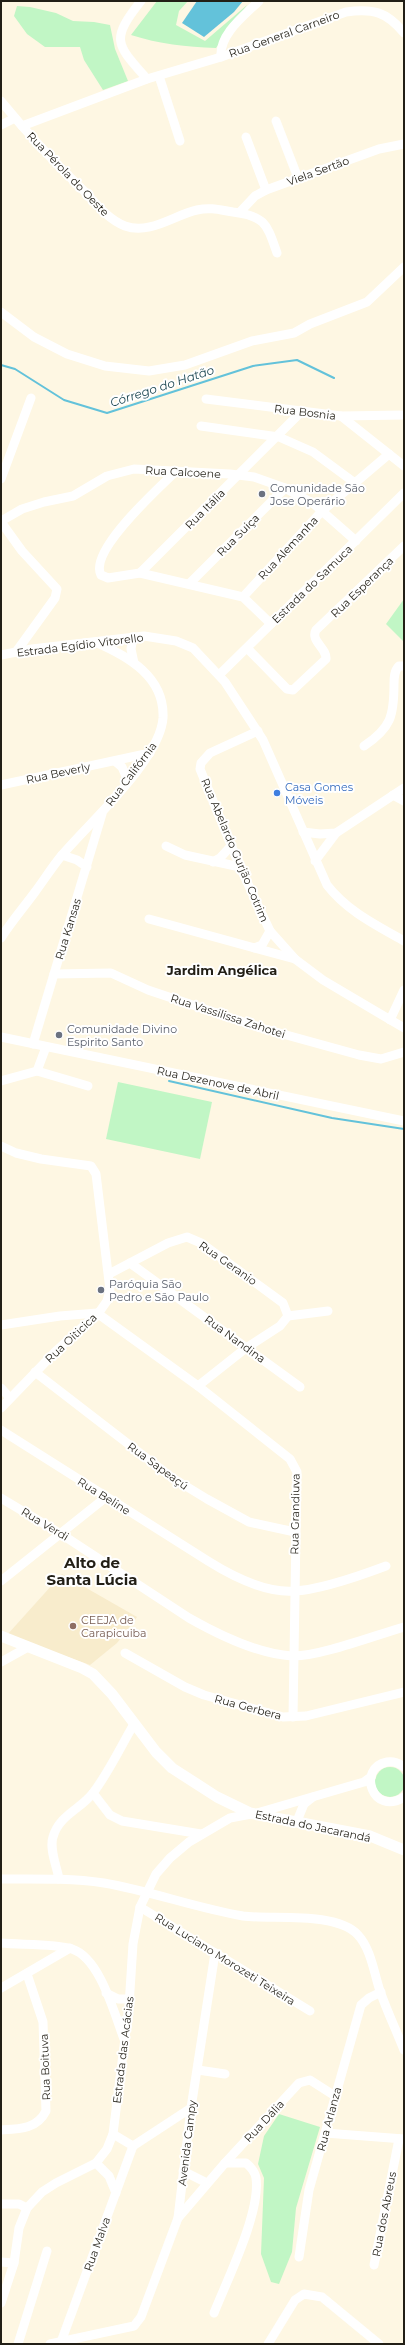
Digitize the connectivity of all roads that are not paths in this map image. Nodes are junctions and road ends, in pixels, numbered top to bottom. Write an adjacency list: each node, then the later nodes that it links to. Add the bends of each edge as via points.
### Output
1 (142, 1): 6 (street, via 121,28 120,45)
2 (259, 1): 4 (street, via 226,38)
3 (404, 33): 4 (street, Rua General Carneiro, via 386,14 362,9 346,12)
4 (221, 57): 5 (street, Rua General Carneiro)
5 (159, 76): 6 (street, Rua General Carneiro); 13 (street)
6 (147, 79): 11 (street, Rua General Carneiro)
7 (1, 101): 8 (street, Rua Pérola do Oeste)
8 (15, 118): 10 (street); 11 (street, Rua Pérola do Oeste)
9 (276, 121): 15 (street)
10 (1, 125)
11 (22, 126): 17 (street, Rua Pérola do Oeste, via 97,205 113,220 125,226 139,229 196,210 215,208)
12 (246, 137): 16 (street)
13 (180, 141)
14 (404, 144): 15 (street, Viela Sertão, via 379,148)
15 (298, 178): 16 (street, Viela Sertão)
16 (266, 190): 17 (street, Viela Sertão, via 255,196)
17 (240, 212): 18 (street, Rua Pérola do Oeste, via 263,221)
18 (277, 253)
19 (404, 267): 20 (street, via 367,302 294,333 252,342 185,365 149,370 105,366 67,354 34,337)
20 (1, 312)
21 (31, 398): 32 (street)
22 (206, 399): 23 (street, Rua Bosnia)
23 (302, 411): 25 (street, Rua Bosnia); 27 (street, Rua Itália)
24 (404, 415): 25 (street, Rua Bosnia)
25 (341, 416): 28 (street)
26 (201, 426): 27 (street)
27 (279, 437): 31 (street, Rua Itália); 33 (street, via 313,452)
28 (389, 454): 29 (street); 33 (street, Rua Alemanha)
29 (404, 466)
30 (175, 472): 31 (street, Rua Calcoene); 37 (street, Rua Calcoene, via 134,469 107,476 73,496 22,509); 40 (street, via 121,528 109,544 99,569 100,575 105,578)
31 (240, 475): 34 (street, Rua Calcoene); 40 (street, Rua Itália)
32 (1, 479)
33 (355, 483): 36 (street, Rua Alemanha)
34 (285, 488): 36 (street, Rua Calcoene); 41 (street, Rua Suiça)
35 (404, 493): 38 (street, Estrada do Samuca)
36 (322, 511): 38 (street, Rua Calcoene); 42 (street, Rua Alemanha)
37 (1, 522): 47 (street, via 22,552 57,589 55,598)
38 (356, 542): 43 (street, Estrada do Samuca)
39 (404, 546): 46 (street, Rua Esperança, via 314,632 326,659 291,691)
40 (140, 573): 41 (street)
41 (190, 583): 42 (street)
42 (243, 597): 43 (street)
43 (271, 624): 46 (street, Estrada do Samuca)
44 (133, 637): 45 (street, Estrada Egídio Vitorello); 49 (street, via 131,649); 51 (street, Estrada Egídio Vitorello, via 144,636 185,644 193,648)
45 (94, 641): 47 (street, Estrada Egídio Vitorello); 49 (street, Rua Califórnia)
46 (247, 648): 51 (street, Estrada do Samuca)
47 (16, 652): 48 (street, Estrada Egídio Vitorello)
48 (1, 655)
49 (134, 663): 54 (street, Rua Califórnia, via 152,681 162,708 160,732)
50 (404, 666): 53 (street, via 398,666 395,674 393,711 389,722 376,738)
51 (220, 675): 52 (street, Estrada Egídio Vitorello)
52 (258, 731): 62 (street, Estrada Egídio Vitorello); 65 (street, Rua Abelardo Gurjão Cotrim, via 210,753 201,762 200,769)
53 (364, 746)
54 (150, 753): 55 (street, Rua Beverly); 56 (street, Rua Califórnia)
55 (115, 760): 56 (street, via 122,767); 57 (street, Rua Beverly)
56 (128, 781): 61 (street, Rua Califórnia)
57 (1, 785)
58 (404, 788): 59 (street)
59 (393, 795): 60 (street); 63 (street)
60 (404, 801)
61 (102, 813): 66 (street, Rua Califórnia); 69 (street, Rua Kansas)
62 (303, 832): 63 (street); 67 (street, Estrada Egídio Vitorello)
63 (336, 832): 67 (street)
64 (166, 846): 68 (street, via 185,855)
65 (231, 846): 68 (street); 70 (street, Rua Abelardo Gurjão Cotrim)
66 (62, 856): 69 (street, via 77,860); 73 (street, Rua Califórnia)
67 (315, 861): 74 (street, Estrada Egídio Vitorello, via 326,884 340,900)
68 (213, 862): 70 (street)
69 (87, 867): 77 (street, Rua Kansas)
70 (240, 867): 72 (street, Rua Abelardo Gurjão Cotrim)
71 (149, 919): 75 (street)
72 (270, 931): 75 (street, Rua Abelardo Gurjão Cotrim, via 262,945); 76 (street, Rua Abelardo Gurjão Cotrim)
73 (1, 938)
74 (404, 941)
75 (254, 948): 76 (street)
76 (295, 959): 79 (street, Rua Abelardo Gurjão Cotrim, via 323,980)
77 (54, 974): 82 (street, Rua Kansas); 84 (street, Rua Vassilissa Zahotei, via 111,973 174,999 329,1047 381,1059)
78 (404, 990): 79 (street)
79 (390, 1020): 80 (street, Rua Abelardo Gurjão Cotrim)
80 (404, 1028)
81 (1, 1037): 82 (street, Rua Dezenove de Abril)
82 (33, 1044): 83 (street, Rua Dezenove de Abril)
83 (46, 1047): 85 (street); 88 (street, Rua Dezenove de Abril)
84 (404, 1052)
85 (37, 1071): 86 (street); 87 (street)
86 (1, 1081)
87 (88, 1086)
88 (404, 1121)
89 (1, 1146): 91 (street, Rua Oiticica, via 16,1153 56,1162 91,1166 96,1174)
90 (130, 1263): 91 (street, Rua Geranio); 94 (street, Rua Geranio, via 179,1238 191,1238 280,1300); 96 (street, Rua Nandina)
91 (109, 1274): 93 (street, Rua Oiticica, via 109,1296)
92 (328, 1311): 94 (street)
93 (97, 1314): 95 (street, via 60,1316); 97 (street, Rua Oiticica); 98 (street, Rua Grandiuva)
94 (288, 1316): 96 (street, via 280,1326)
95 (1, 1325)
96 (246, 1348): 98 (street); 99 (street, Rua Nandina)
97 (35, 1372): 101 (street, Rua Oiticica); 106 (street, Rua Sapeaçú, via 171,1477 249,1522)
98 (198, 1386): 106 (street, Rua Grandiuva, via 286,1454 293,1463 297,1472)
99 (300, 1387)
100 (1, 1388): 101 (street)
101 (10, 1398): 102 (street, Rua Oiticica)
102 (1, 1408)
103 (1, 1430): 105 (street, Rua Beline)
104 (1, 1498): 107 (street, Rua Verdi)
105 (105, 1498): 107 (street); 110 (street, Rua Beline, via 242,1579)
106 (295, 1532): 110 (street, Rua Grandiuva)
107 (61, 1534): 109 (street); 115 (street, Rua Verdi, via 208,1629 280,1654)
108 (386, 1566): 110 (street, via 350,1578)
109 (1, 1581)
110 (294, 1591): 115 (street, Rua Grandiuva)
111 (404, 1627): 115 (street)
112 (1, 1636): 113 (main road, Estrada do Jacarandá)
113 (28, 1646): 116 (street); 119 (main road, Estrada do Jacarandá, via 92,1674 112,1694)
114 (125, 1653): 118 (street, Rua Gerbera, via 204,1695 262,1713)
115 (293, 1656): 118 (street, Rua Grandiuva)
116 (1, 1662)
117 (404, 1692): 118 (street, Rua Gerbera)
118 (293, 1718)
119 (134, 1724): 122 (street); 125 (main road, Estrada do Jacarandá, via 172,1768 217,1797)
120 (402, 1762): 121 (street, via 384,1763)
121 (371, 1777): 123 (street, Estrada das Acácias, via 364,1782); 124 (street, via 371,1790 380,1799 392,1802)
122 (93, 1793): 127 (street, via 110,1816 122,1821); 130 (street, via 68,1813 52,1838)
123 (314, 1796): 125 (street, Estrada das Acácias); 126 (street, via 304,1804)
124 (404, 1797)
125 (257, 1814): 126 (main road, Estrada do Jacarandá); 127 (street, Estrada das Acácias, via 230,1818)
126 (297, 1821): 128 (main road, Estrada do Jacarandá, via 370,1836)
127 (201, 1834): 131 (street, Estrada das Acácias, via 170,1858)
128 (404, 1849)
129 (1, 1879): 130 (street)
130 (59, 1879): 131 (street, via 103,1883)
131 (146, 1892): 132 (street, Estrada das Acácias); 138 (street, via 209,1910 245,1916 300,1917 349,1928 358,1935 369,1956)
132 (140, 1907): 135 (street, Rua Luciano Morozeti Teixeira); 140 (street, Estrada das Acácias, via 133,1944)
133 (1, 1943): 134 (street)
134 (70, 1948): 136 (street); 139 (street, via 82,1953 91,1961)
135 (216, 1953): 141 (street, Rua Luciano Morozeti Teixeira); 144 (street, Avenida Campy)
136 (27, 1974): 137 (street); 148 (street, Rua Boituva, via 43,2022 46,2110 41,2119 30,2127)
137 (1, 1988)
138 (381, 1992): 143 (street); 146 (street, Rua Arlanza, via 361,2006)
139 (106, 1993): 140 (street, via 118,1999); 142 (street)
140 (130, 1999): 142 (street, Estrada das Acácias)
141 (310, 2011)
142 (124, 2040): 150 (street, Estrada das Acácias)
143 (404, 2050)
144 (198, 2070): 145 (street); 147 (street, Avenida Campy)
145 (225, 2074)
146 (335, 2096): 149 (street, Rua Arlanza); 154 (street, Rua Dália, via 315,2082 304,2080)
147 (191, 2108): 152 (street); 155 (street, Avenida Campy)
148 (1, 2130)
149 (325, 2133): 151 (street); 162 (street, Rua Arlanza, via 309,2190)
150 (114, 2134): 152 (street); 153 (street, Estrada das Acácias)
151 (401, 2139): 165 (street, Rua dos Abreus)
152 (133, 2146): 157 (street, Rua Malva)
153 (96, 2163): 157 (street, via 109,2176); 159 (street, Estrada das Acácias, via 47,2189)
154 (225, 2163): 156 (street, Rua Dália); 167 (street, via 246,2163 255,2174 255,2192 249,2222)
155 (183, 2171): 156 (street); 160 (street, Avenida Campy)
156 (207, 2183): 160 (street, Rua Dália)
157 (116, 2193): 168 (street, Rua Malva)
158 (1, 2204): 159 (street, via 19,2204)
159 (27, 2208): 164 (street, Estrada das Acácias, via 19,2228)
160 (178, 2218): 168 (street, Avenida Campy, via 142,2317 134,2326)
161 (47, 2251): 169 (street)
162 (299, 2257)
163 (1, 2262): 164 (street)
164 (14, 2263): 166 (street, Estrada das Acácias)
165 (374, 2265)
166 (1, 2303)
167 (214, 2313)
168 (61, 2342): 170 (street)
169 (18, 2344)
170 (50, 2344)
171 (268, 2344): 172 (street, via 295,2300 304,2294 312,2294 322,2297)
172 (379, 2344)

